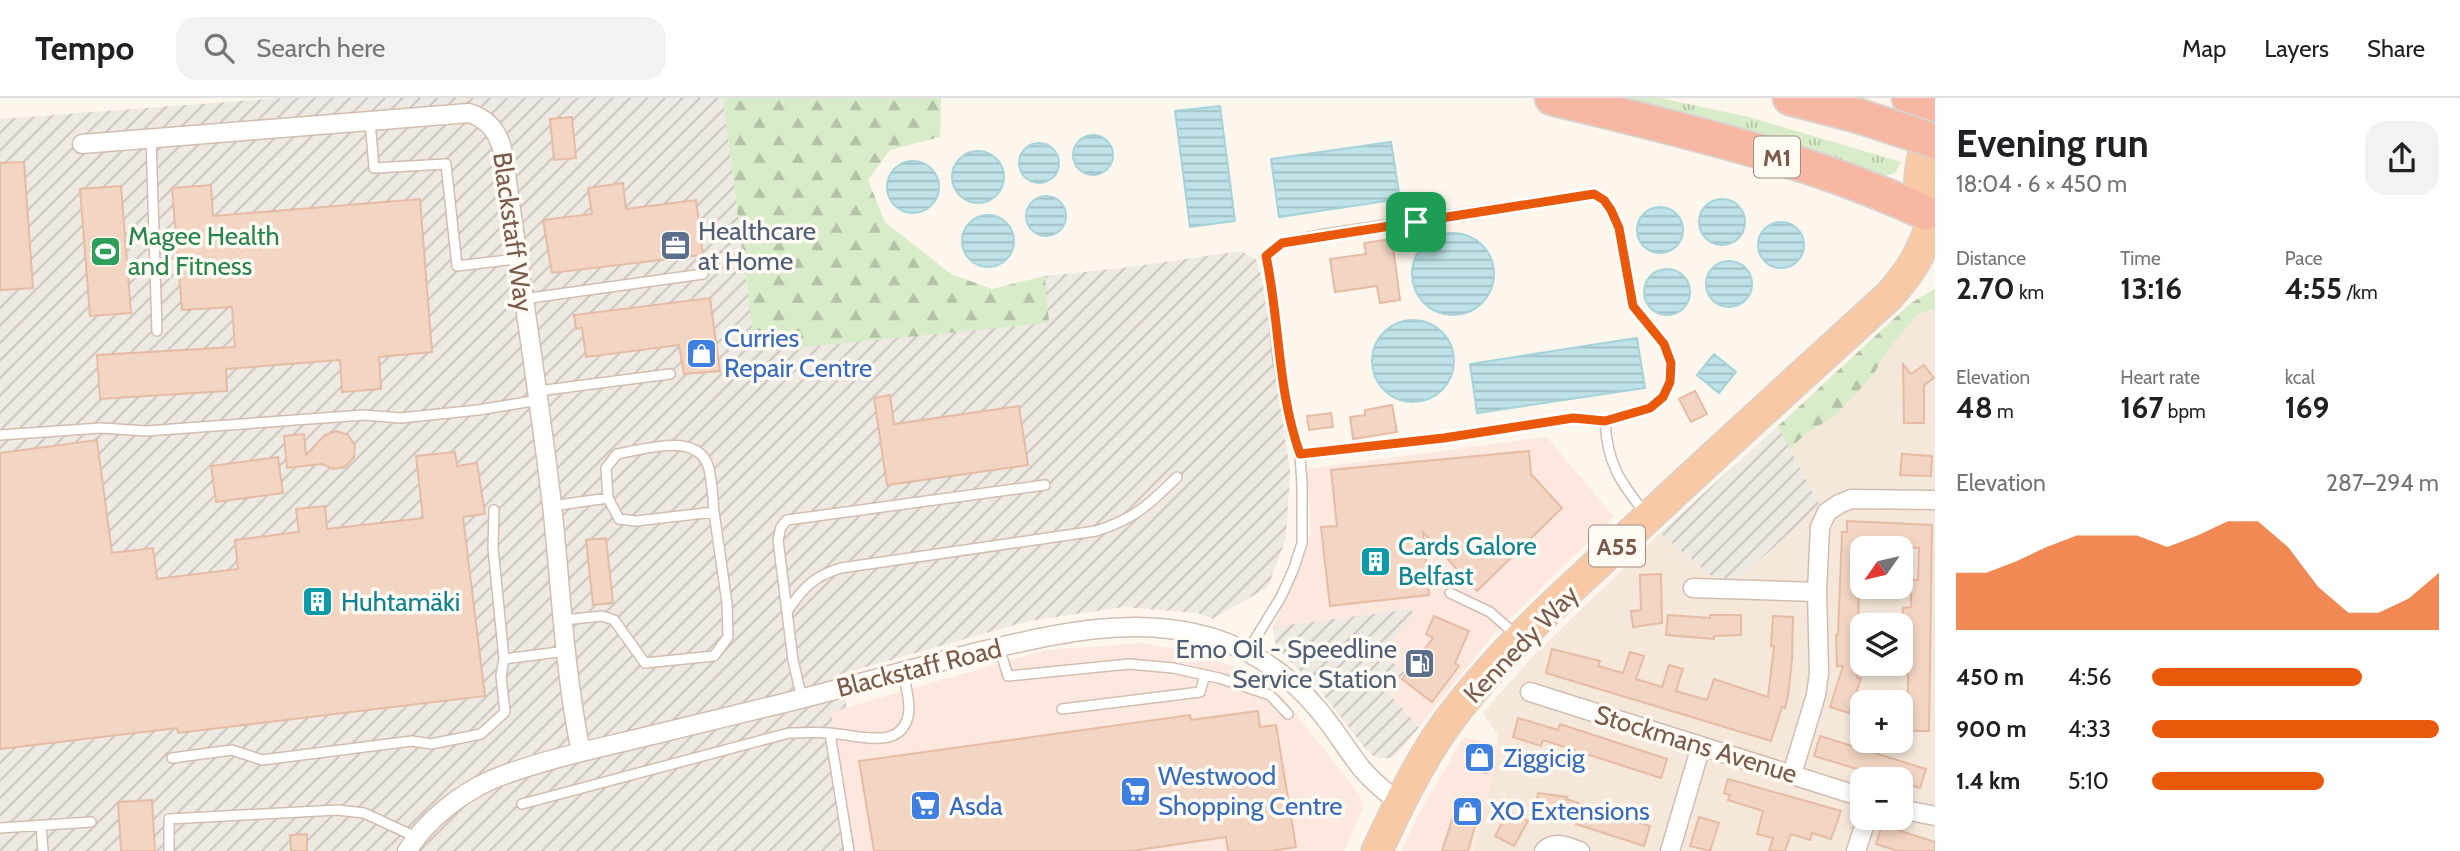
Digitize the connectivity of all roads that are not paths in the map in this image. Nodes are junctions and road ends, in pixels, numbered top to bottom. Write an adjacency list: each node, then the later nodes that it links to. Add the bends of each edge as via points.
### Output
1 (1552, 98): 10 (highway, M1, via 1793,161 1866,187)
2 (1790, 98): 8 (highway, M1, bridge)
3 (1909, 98): 4 (highway)
4 (1935, 106)
5 (1935, 112): 10 (highway, via 1919,185)
6 (370, 120): 7 (street, Blackstaff Way); 11 (street, Blackstaff Way, via 469,113 487,122 501,142); 11 (lane, via 374,169 446,164 457,266)
7 (151, 138): 9 (street, Blackstaff Way); 16 (lane)
8 (1935, 141)
9 (82, 144)
10 (1931, 220): 14 (highway, Kennedy Way / A55, via 1920,256)
11 (517, 259): 15 (street, Blackstaff Way)
12 (1935, 273): 14 (highway, Kennedy Way / A55)
13 (703, 274): 15 (lane)
14 (1889, 296): 29 (highway, Kennedy Way / A55)
15 (523, 299): 18 (street, Blackstaff Way)
16 (157, 331)
17 (670, 374): 18 (lane)
18 (538, 396): 20 (lane, via 478,410 401,418 364,415 146,431 101,428); 26 (street, Blackstaff Way)
19 (1605, 421): 21 (lane, via 1573,418); 21 (lane, via 1650,408 1663,397 1671,363 1664,344 1633,306 1619,228 1611,210 1594,194 1581,195 1292,241 1266,256 1278,360); 29 (lane, via 1613,468)
20 (0, 435)
21 (1300, 454): 38 (lane, via 1302,543 1281,597)
22 (1177, 477): 33 (lane, via 1148,506 1122,523 1096,531 841,568 823,573 804,588)
23 (1045, 485): 33 (lane, via 787,520 778,540)
24 (608, 498): 26 (lane); 28 (lane, via 619,519); 28 (lane, via 606,468 617,454 680,444 698,450 708,466)
25 (1935, 500): 31 (street, via 1851,499 1827,512 1820,527)
26 (552, 506): 34 (street, Blackstaff Way)
27 (494, 510): 39 (lane, via 493,548)
28 (714, 512): 34 (lane, via 728,636 713,656 645,663 614,620 602,616)
29 (1648, 517): 35 (highway, Kennedy Way / A55)
30 (1693, 588): 31 (street)
31 (1817, 592): 50 (street, via 1816,695)
32 (1450, 593): 35 (lane, via 1490,612)
33 (788, 610): 43 (lane)
34 (563, 620): 37 (street, Blackstaff Way)
35 (1520, 639): 52 (highway, Kennedy Way / A55, via 1443,730)
36 (999, 647): 38 (street, Blackstaff Road, via 1109,626 1144,625 1197,633); 40 (street, Blackstaff Road); 41 (lane, via 1008,676 1129,664)
37 (566, 651): 39 (lane); 48 (street, Blackstaff Way)
38 (1247, 652): 52 (street, Blackstaff Road, via 1289,679 1316,706 1364,771)
39 (504, 659): 49 (lane, via 500,676 505,712 481,734 431,744 412,741 262,760 232,750)
40 (903, 671): 43 (street, Blackstaff Road); 46 (lane, via 909,707 903,729 890,737)
41 (1205, 675): 44 (lane, via 1200,692); 45 (lane, via 1270,695)
42 (1530, 692): 47 (street, Stockmans Avenue)
43 (802, 699): 48 (street, Blackstaff Road)
44 (1062, 709)
45 (1288, 714)
46 (830, 733): 53 (lane, via 789,733); 63 (lane)
47 (1701, 746): 50 (street, Stockmans Avenue); 67 (street)
48 (581, 752): 60 (street, Blackstaff Road, via 492,780 467,793)
49 (172, 758)
50 (1792, 774): 51 (street, Stockmans Avenue)
51 (1850, 793)
52 (1399, 803): 64 (highway, Kennedy Way / A55)
53 (522, 804)
54 (1913, 812): 55 (street)
55 (1935, 816)
56 (91, 822): 57 (lane)
57 (41, 826): 58 (lane); 61 (lane)
58 (0, 828)
59 (1863, 830): 68 (street)
60 (412, 844): 62 (lane, via 364,813 337,810 169,819)
61 (43, 851)
62 (169, 851)
63 (849, 851)
64 (1377, 851)
65 (1544, 851): 66 (street, via 1557,844)
66 (1580, 851)
67 (1671, 851)
68 (1856, 851)

